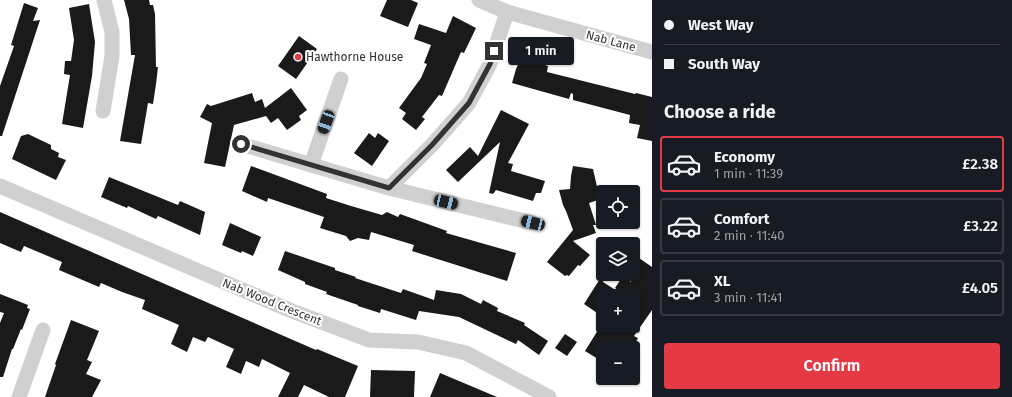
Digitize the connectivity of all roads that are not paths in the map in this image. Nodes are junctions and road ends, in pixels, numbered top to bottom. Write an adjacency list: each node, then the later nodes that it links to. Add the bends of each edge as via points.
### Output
1 (104, 0): 6 (street, via 112,32 112,56)
2 (479, 0): 3 (street, Nab Lane)
3 (506, 12): 4 (street, Nab Lane); 10 (street, via 490,64 469,103)
4 (652, 52)
5 (341, 79): 8 (street)
6 (103, 111)
7 (241, 144): 8 (street)
8 (311, 165): 10 (street)
9 (0, 186): 14 (street, Nab Wood Crescent, via 299,314 369,340 418,342 466,353)
10 (389, 188): 11 (street)
11 (533, 223)
12 (43, 330): 13 (street)
13 (19, 397)
14 (548, 397)

